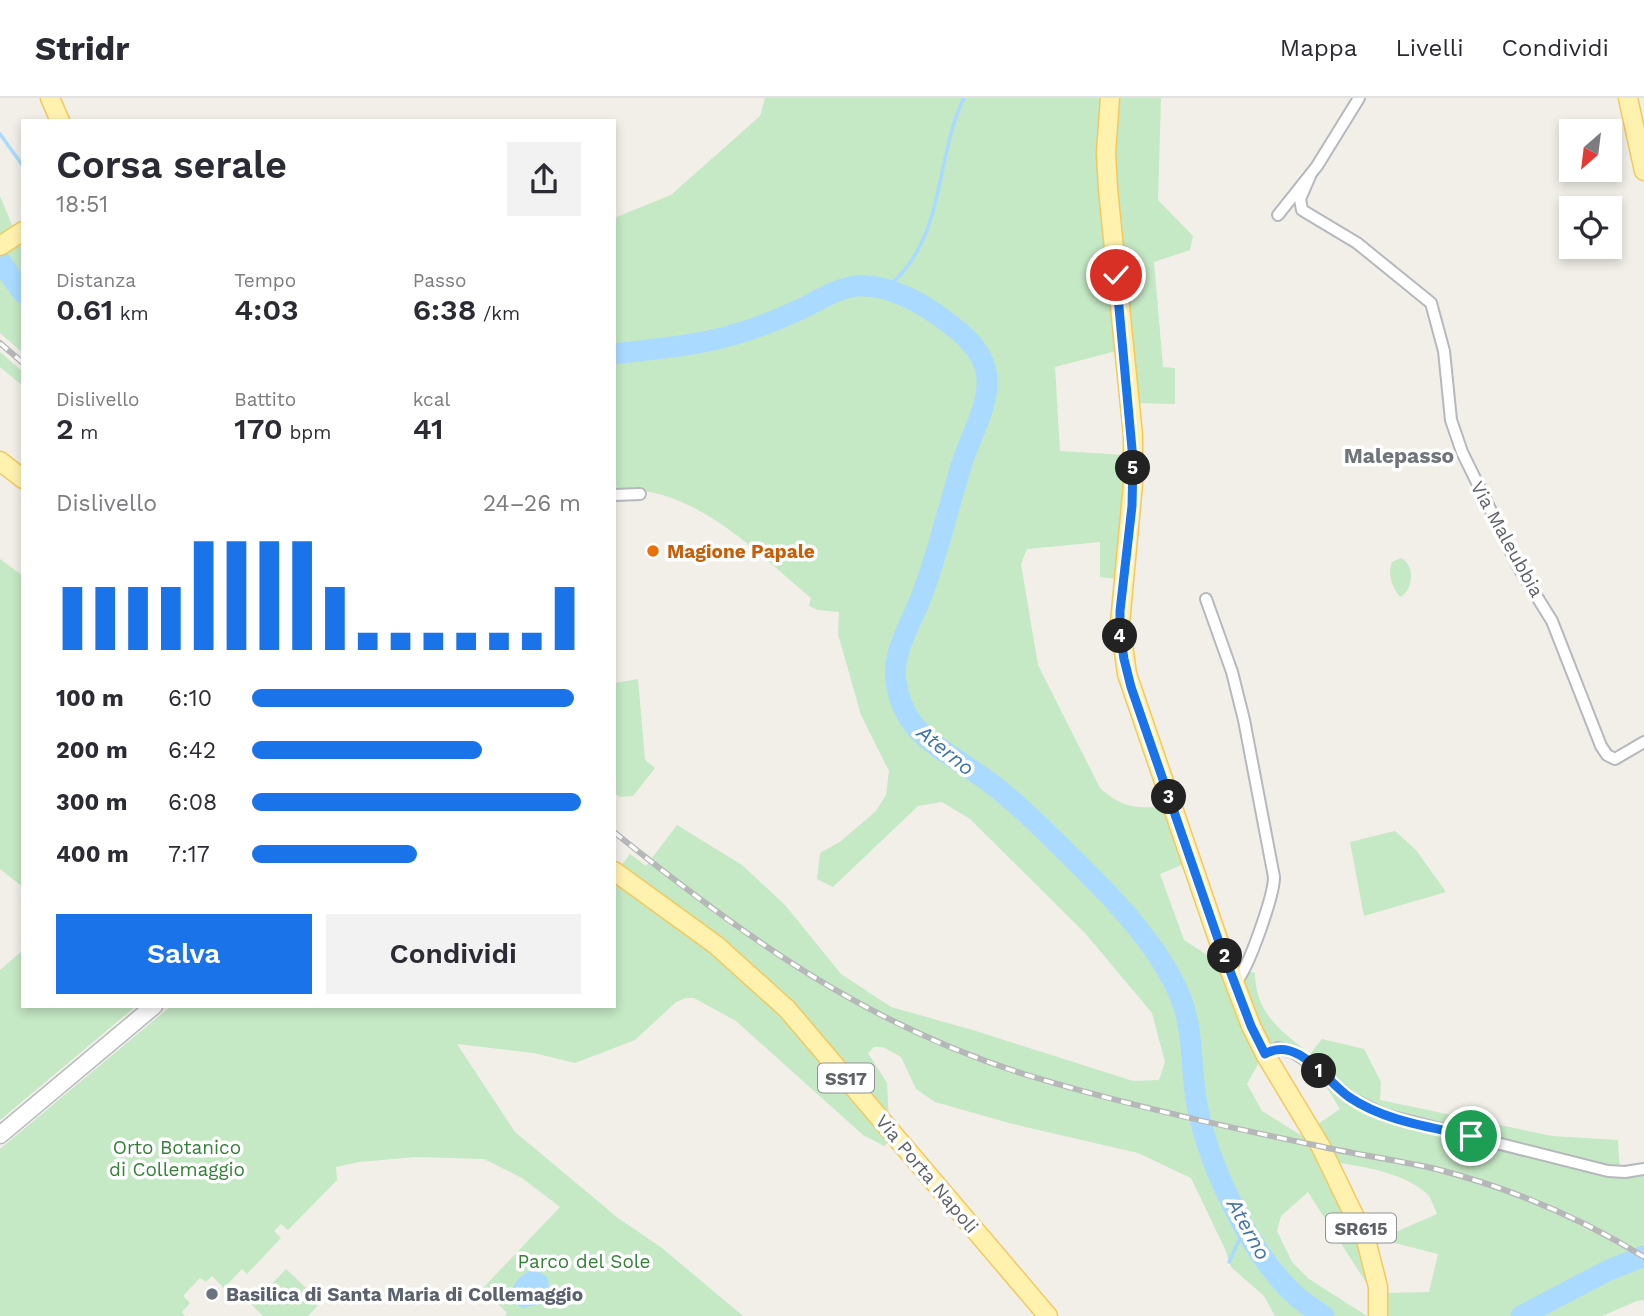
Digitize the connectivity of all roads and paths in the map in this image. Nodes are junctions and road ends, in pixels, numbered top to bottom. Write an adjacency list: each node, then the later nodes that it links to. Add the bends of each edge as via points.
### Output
1 (1110, 98): 16 (main road, SR615, via 1108,189 1133,460 1121,646 1131,687)
2 (1359, 98): 5 (street)
3 (1628, 98): 4 (main road)
4 (1644, 171)
5 (1310, 176): 6 (street); 14 (street, Via Maleubbia, via 1300,199 1302,210 1357,243 1432,303 1459,445 1519,568 1552,621 1601,746 1615,759)
6 (1278, 215)
7 (21, 232): 8 (main road)
8 (0, 246)
9 (0, 461): 10 (main road)
10 (21, 477)
11 (640, 494): 12 (street)
12 (616, 495)
13 (1206, 599): 16 (street, via 1244,720 1275,877 1254,946)
14 (1644, 742)
15 (616, 872): 21 (main road, Via Porta Napoli / SS17, via 716,945 787,1009)
16 (1235, 983): 18 (main road, SR615)
17 (152, 1008): 19 (main road)
18 (1265, 1054): 20 (street, via 1278,1048 1293,1052 1350,1098 1396,1118 1601,1170); 22 (main road, SR615, via 1321,1147 1366,1240 1378,1287)
19 (0, 1135)
20 (1644, 1169)
21 (1048, 1316)
22 (1378, 1316)

